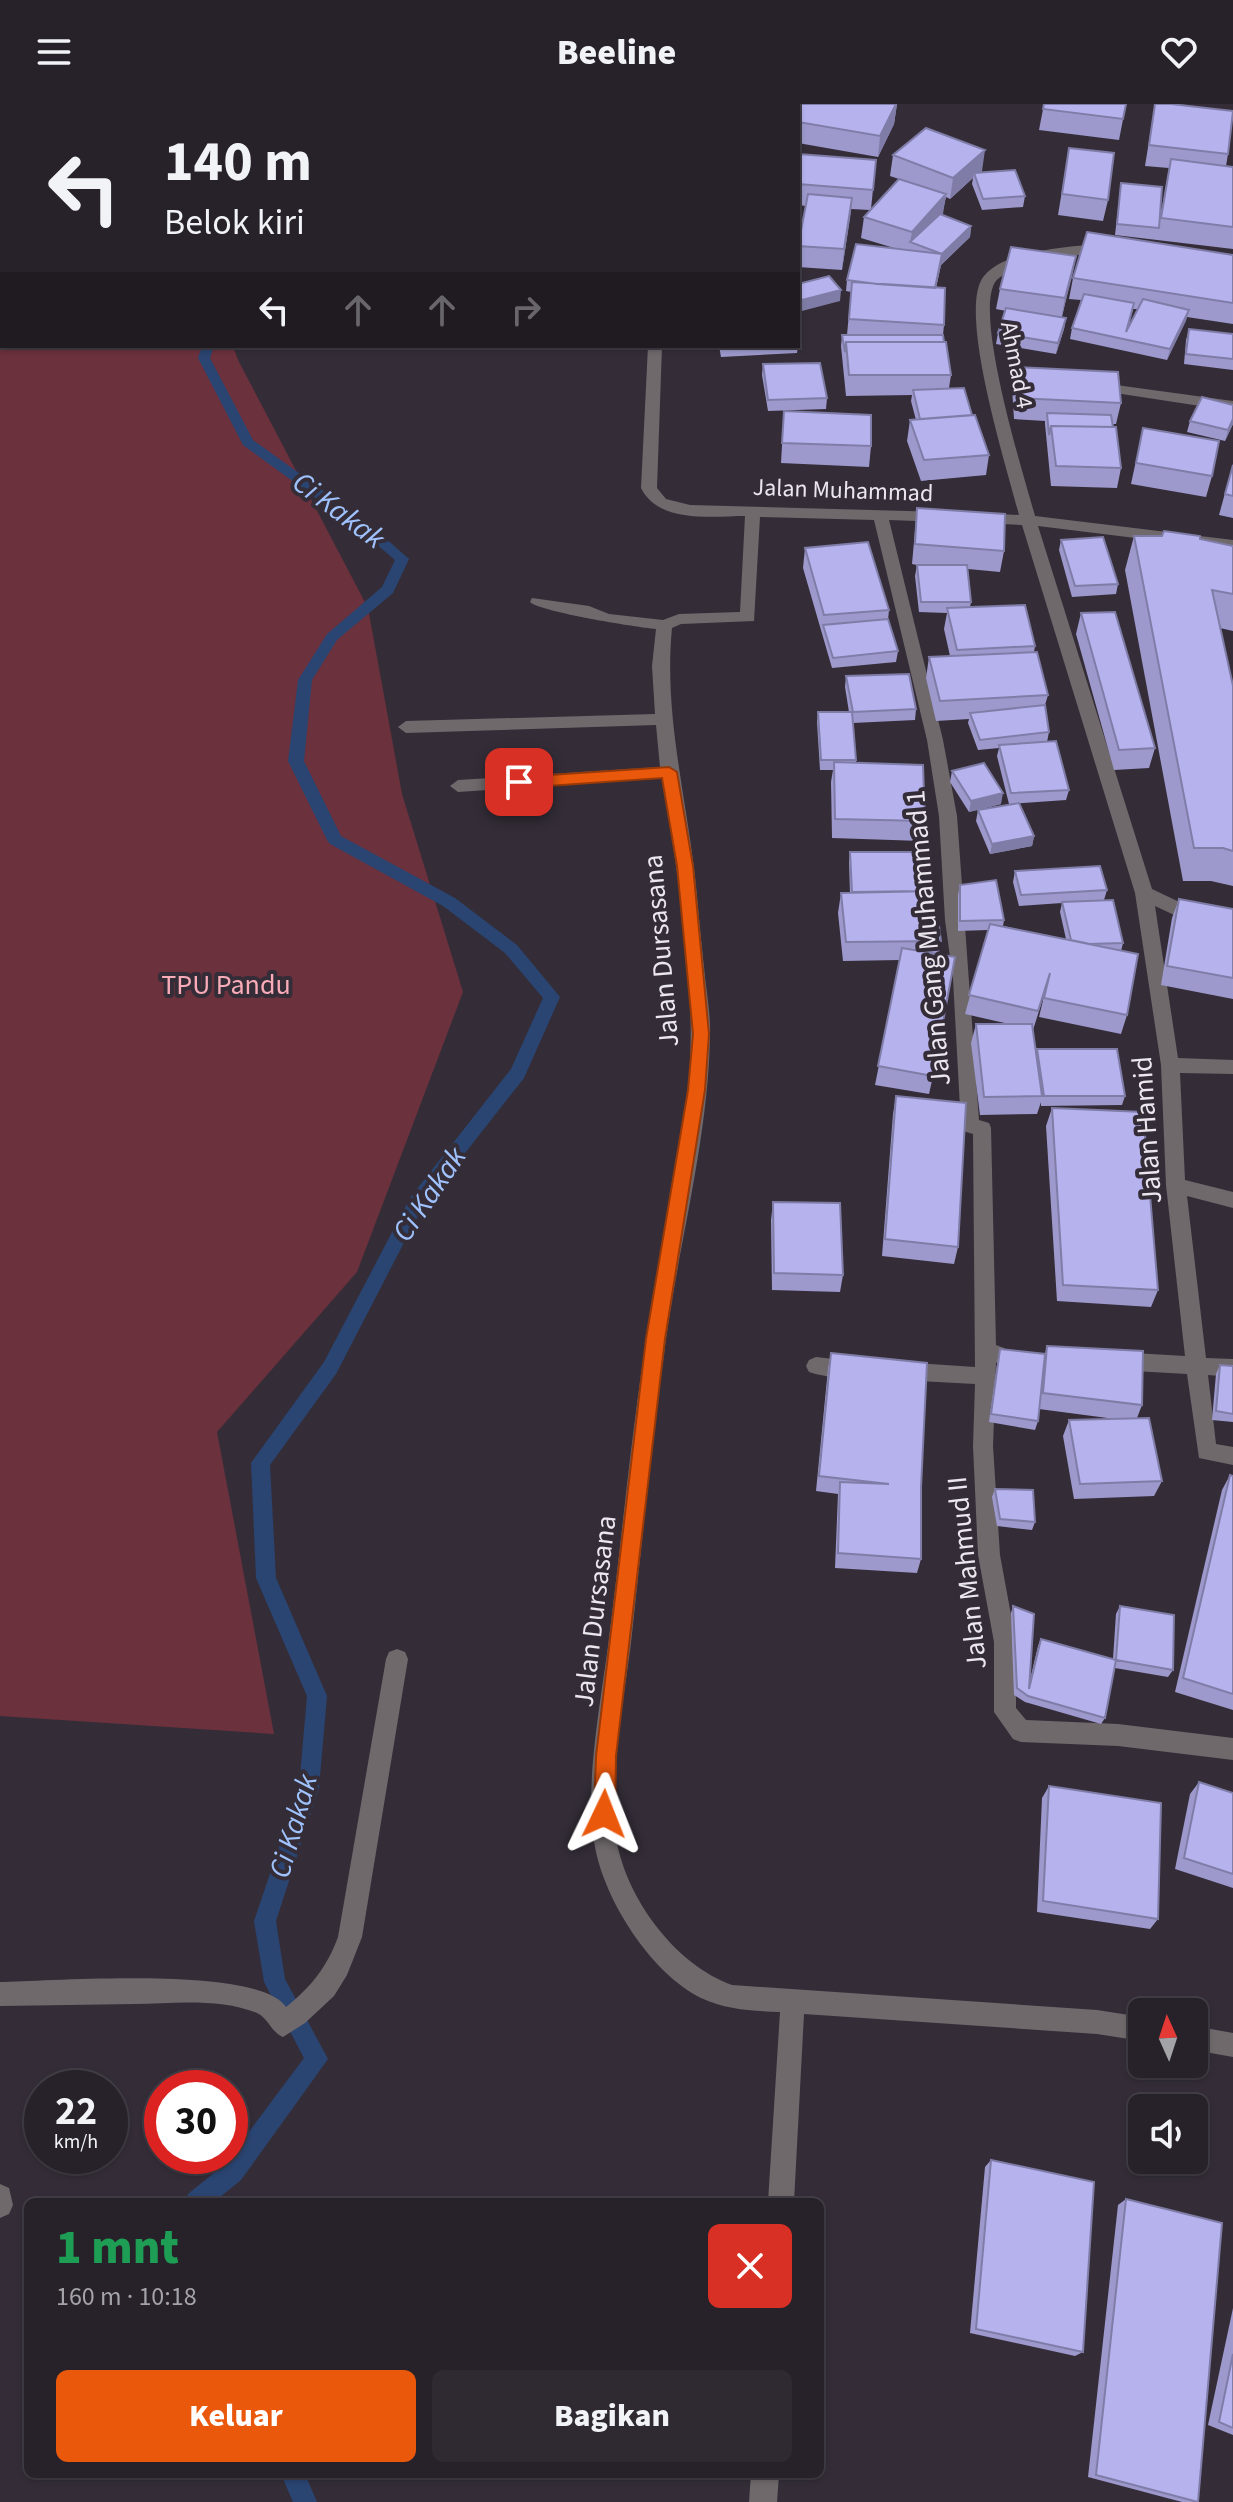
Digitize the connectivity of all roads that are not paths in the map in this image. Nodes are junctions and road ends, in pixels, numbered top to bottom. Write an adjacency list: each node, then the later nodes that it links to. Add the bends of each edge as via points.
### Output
1 (1118, 249): 7 (street, Ahmad 4, via 1033,255 990,277 982,292 983,341 999,372)
2 (655, 348): 5 (street, Jalan Muhammad, via 649,488 653,498 690,510)
3 (1082, 384): 4 (street)
4 (1233, 406)
5 (753, 511): 6 (street, Jalan Muhammad); 10 (street, via 748,617 679,619)
6 (880, 515): 7 (street, Jalan Muhammad); 23 (street, Jalan Gang Muhammad 1, via 935,740 948,816 970,1126 982,1128)
7 (1028, 520): 8 (street, Jalan Muhammad); 15 (street, Jalan Hamid)
8 (1233, 545)
9 (538, 602): 10 (street, via 606,619)
10 (664, 625): 11 (street, Jalan Dursasana)
11 (664, 719): 12 (street); 13 (street, Jalan Dursasana)
12 (406, 727)
13 (669, 772): 14 (street); 31 (street, Jalan Dursasana, via 685,866 701,1034 697,1090 656,1339 606,1756 606,1846 623,1895 644,1929 684,1972 732,1997)
14 (458, 786)
15 (1144, 893): 16 (street, via 1210,924); 17 (street, Jalan Hamid)
16 (1233, 928)
17 (1170, 1065): 18 (street); 19 (street, Jalan Hamid)
18 (1233, 1067)
19 (1176, 1185): 20 (street); 24 (street, Jalan Hamid)
20 (1233, 1200)
21 (1017, 1355): 23 (street)
22 (1092, 1360): 24 (street)
23 (985, 1365): 25 (street); 29 (street, Jalan Mahmud II, via 989,1555 1005,1642 1005,1712 1021,1731 1118,1735)
24 (1197, 1365): 26 (street); 27 (street, Jalan Hamid, via 1206,1451)
25 (816, 1366)
26 (1233, 1368)
27 (1233, 1456)
28 (397, 1659): 30 (street, via 350,1937 330,1986 309,2005 283,2025 273,2009 259,2001 227,1994)
29 (1233, 1749)
30 (0, 1994)
31 (793, 2003): 32 (street, Jalan Dursasana); 36 (street)
32 (1128, 2027)
33 (1208, 2041): 34 (street)
34 (1233, 2045)
35 (0, 2197): 37 (street)
36 (781, 2198)
37 (0, 2205)
38 (765, 2478): 39 (street)
39 (763, 2502)

